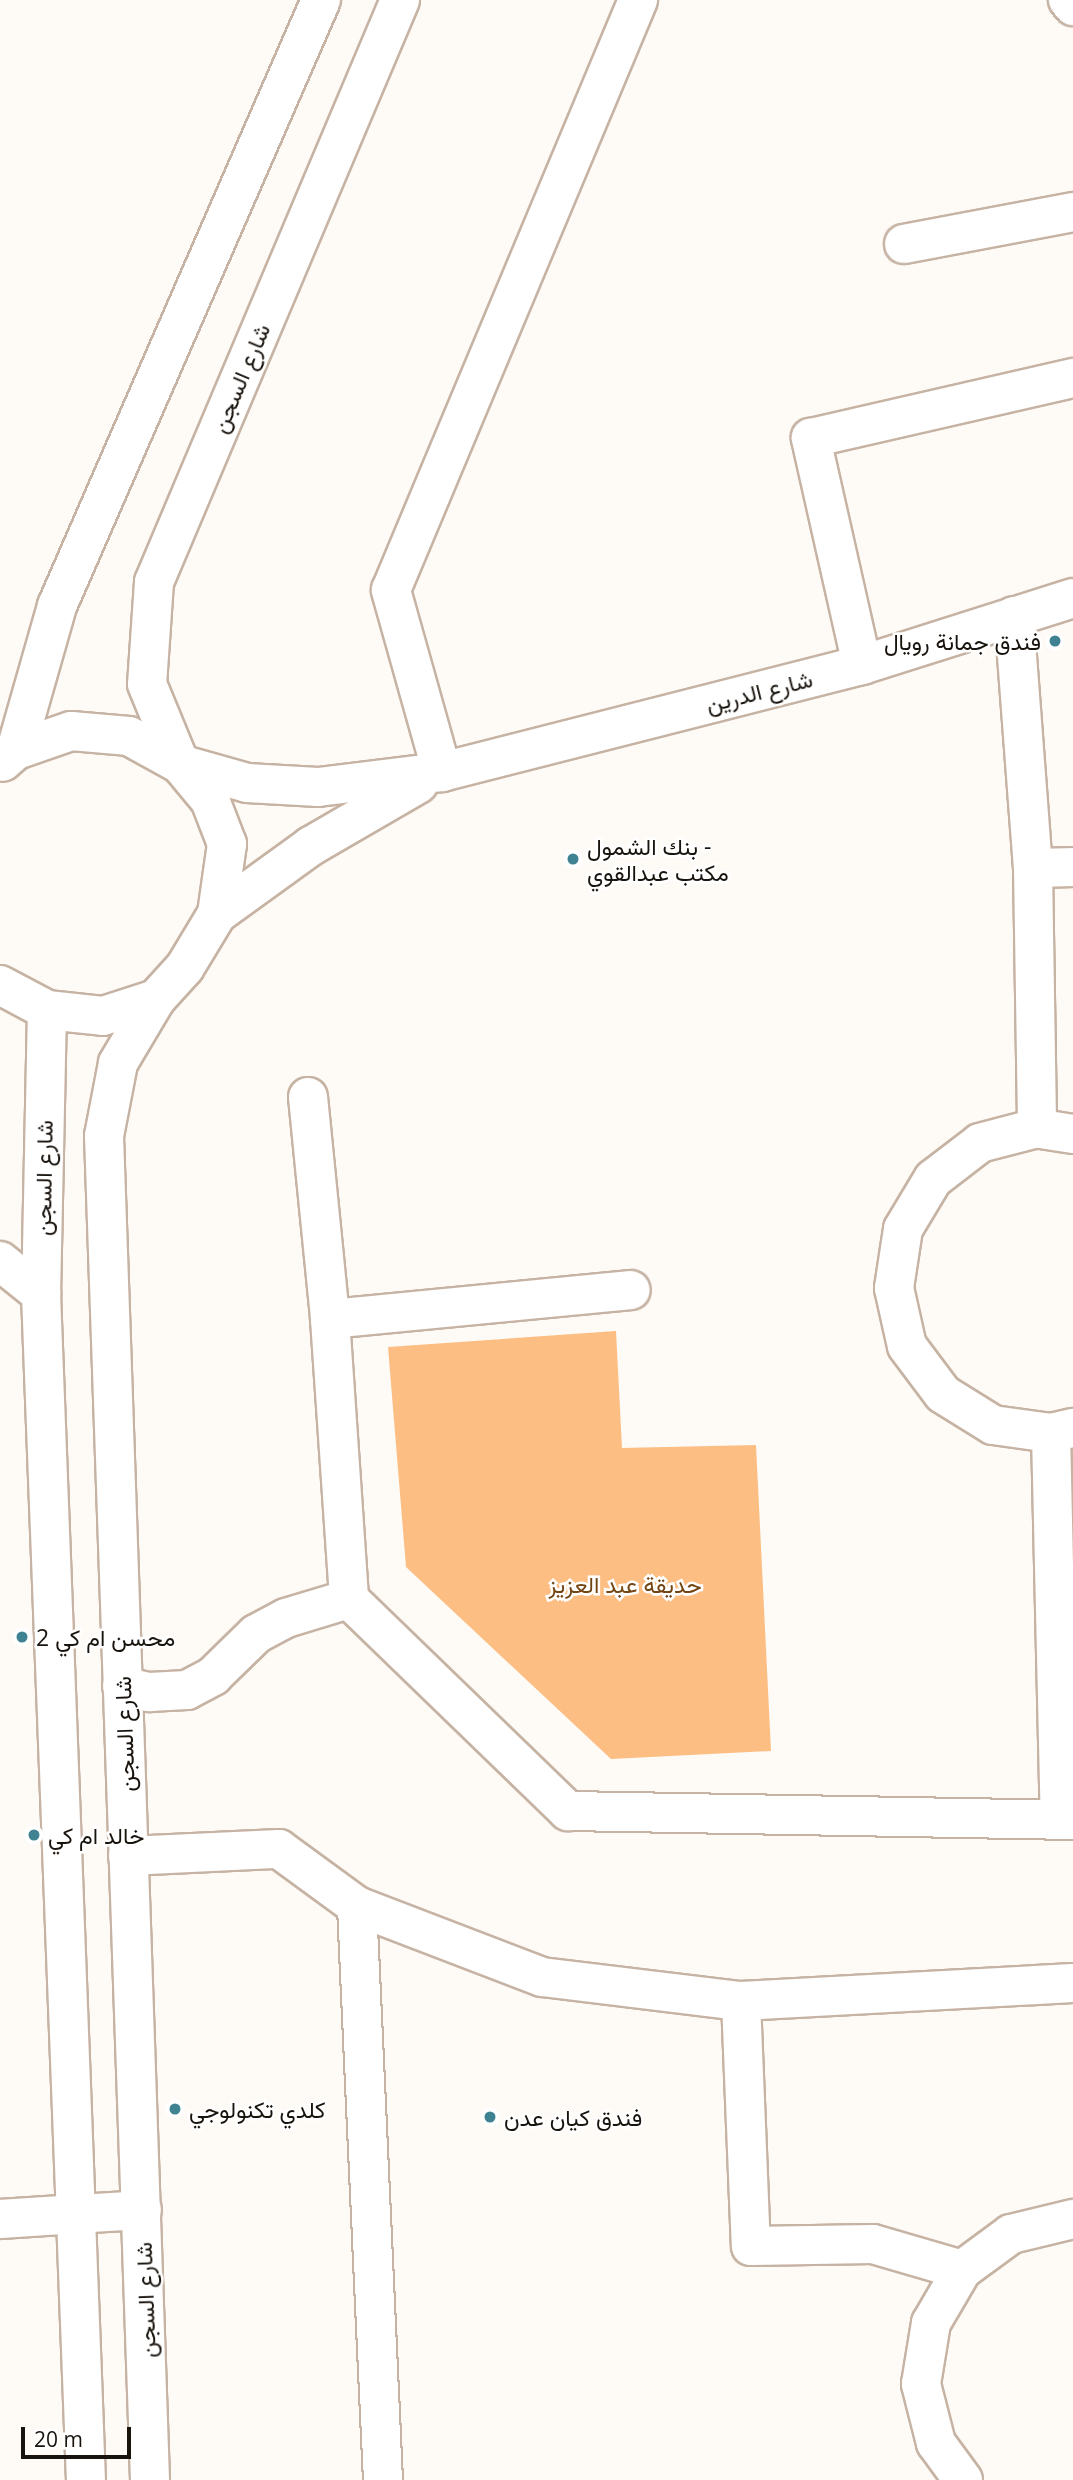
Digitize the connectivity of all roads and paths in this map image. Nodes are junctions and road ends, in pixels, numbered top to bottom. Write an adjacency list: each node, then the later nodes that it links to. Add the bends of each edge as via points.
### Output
1 (321, 0): 12 (street, via 57,607)
2 (400, 0): 13 (street, شارع السجن, via 154,582 147,684)
3 (638, 0): 14 (street, via 391,590)
4 (1068, 0): 5 (street)
5 (1073, 6)
6 (1073, 212): 7 (street)
7 (904, 244)
8 (1073, 378): 11 (street, via 811,438)
9 (1073, 598): 10 (street, شارع الدرين)
10 (1014, 616): 11 (street, شارع الدرين); 16 (street)
11 (862, 665): 14 (street, شارع الدرين)
12 (5, 746): 13 (street, via 71,731 129,736)
13 (180, 764): 14 (street, شارع الدرين, via 247,783 318,787); 17 (street, via 210,800 227,844)
14 (442, 772): 17 (street, شارع الدرين, via 357,816)
15 (1073, 867): 16 (street)
16 (1033, 868): 22 (street)
17 (217, 914): 19 (street, شارع السجن, via 185,968)
18 (0, 985): 20 (street)
19 (156, 999): 20 (street, via 103,1016); 29 (street, شارع السجن, via 118,1063 104,1136)
20 (47, 1010): 25 (street, شارع السجن)
21 (308, 1097): 26 (street)
22 (1055, 1131): 27 (street, via 980,1143 933,1179 903,1230 894,1288 907,1346 943,1394 993,1424)
23 (0, 1262): 25 (street)
24 (631, 1290): 26 (street)
25 (41, 1294): 36 (street, شارع السجن)
26 (330, 1319): 28 (street)
27 (1062, 1431): 30 (street)
28 (349, 1599): 29 (street, via 286,1618 256,1634 213,1676 187,1690 149,1692); 30 (street, via 568,1811)
29 (122, 1686): 31 (street, شارع السجن)
30 (1066, 1820)
31 (128, 1856): 32 (street, via 279,1849); 35 (street, شارع السجن)
32 (356, 1906): 34 (street, via 542,1977); 42 (street)
33 (1073, 1983): 34 (street)
34 (741, 2001): 39 (street, via 751,2246 873,2244)
35 (142, 2210): 36 (street); 41 (street, شارع السجن)
36 (77, 2214): 37 (street); 40 (street, شارع السجن)
37 (0, 2219)
38 (1073, 2219): 39 (street, via 1011,2234)
39 (962, 2270): 43 (street, via 930,2323 921,2384 936,2443)
40 (86, 2480)
41 (150, 2480)
42 (383, 2480)
43 (963, 2480)

